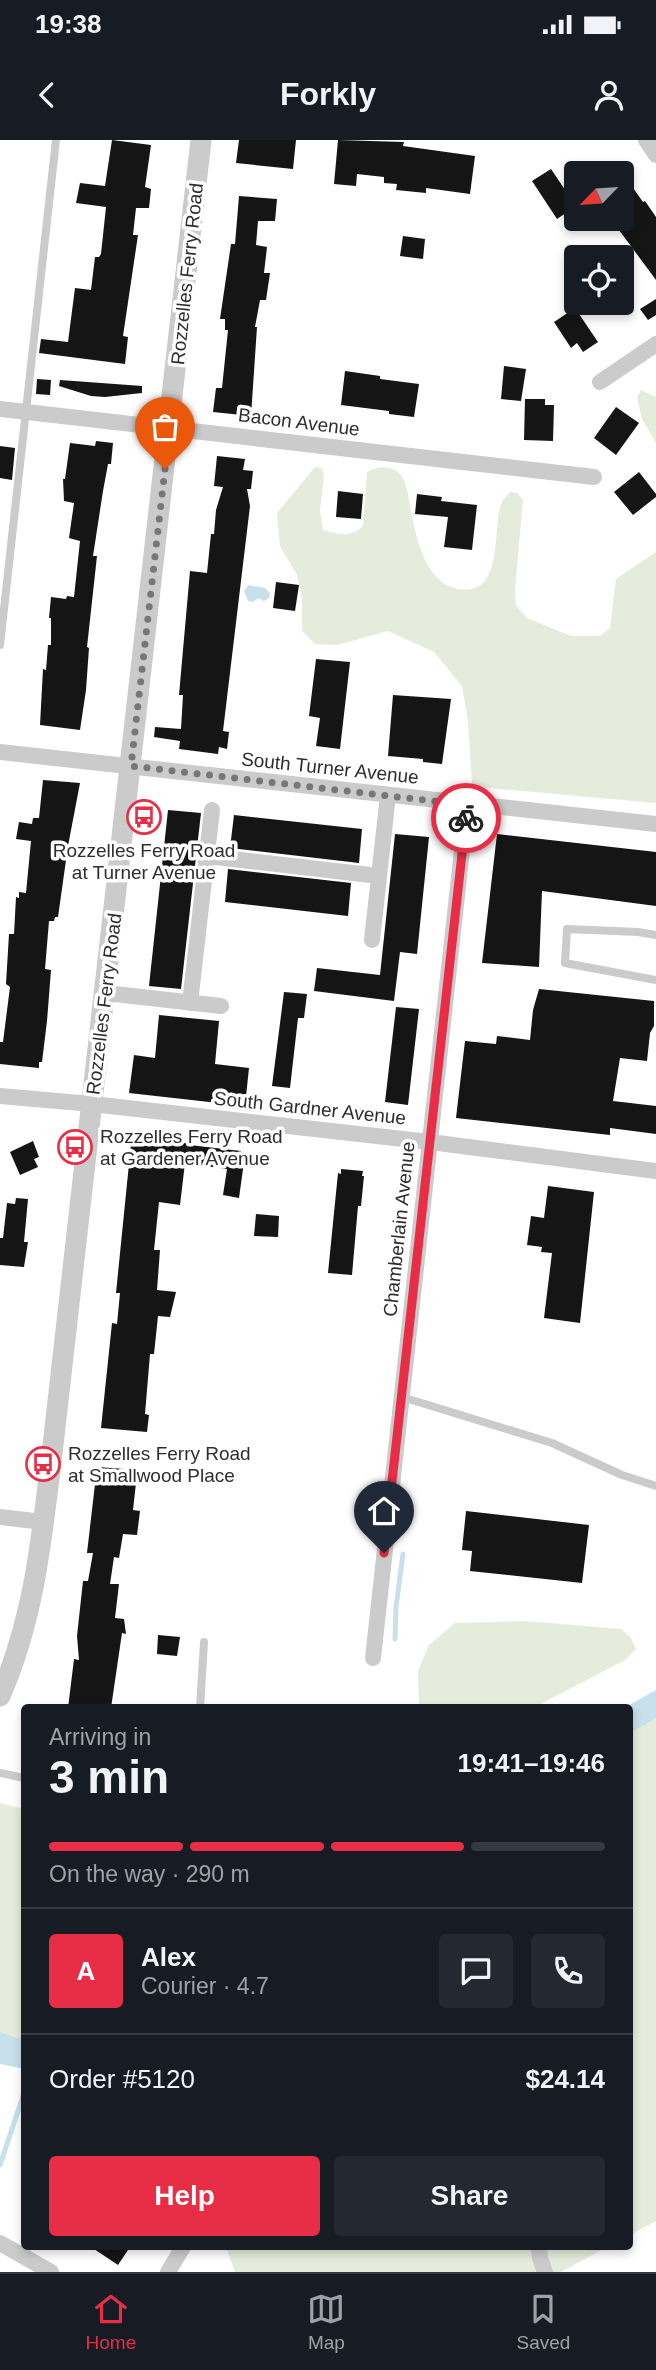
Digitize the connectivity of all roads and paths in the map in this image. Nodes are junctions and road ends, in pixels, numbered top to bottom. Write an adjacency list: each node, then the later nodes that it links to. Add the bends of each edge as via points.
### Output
1 (56, 140): 8 (lane)
2 (201, 140): 9 (street, Rozzelles Ferry Road)
3 (646, 140): 4 (street)
4 (656, 155)
5 (656, 344): 6 (street)
6 (600, 382)
7 (0, 409): 8 (street, Bacon Avenue)
8 (27, 411): 9 (street, Bacon Avenue); 11 (lane)
9 (169, 428): 10 (street, Bacon Avenue); 13 (street, Rozzelles Ferry Road)
10 (594, 477)
11 (0, 645)
12 (0, 752): 13 (street, South Turner Avenue)
13 (131, 766): 14 (street, South Turner Avenue); 23 (street, Rozzelles Ferry Road)
14 (388, 795): 15 (street, South Turner Avenue); 19 (street)
15 (467, 805): 17 (street, South Turner Avenue); 28 (street, Chamberlain Avenue)
16 (212, 810): 18 (street)
17 (656, 824)
18 (207, 856): 19 (street); 24 (street)
19 (379, 876): 21 (street)
20 (656, 935): 22 (lane, via 567,929 565,963)
21 (372, 940)
22 (656, 981)
23 (106, 993): 24 (street); 27 (street, Rozzelles Ferry Road)
24 (190, 1003): 25 (street)
25 (221, 1006)
26 (0, 1096): 27 (street, South Gardner Avenue)
27 (92, 1104): 28 (street, South Gardner Avenue); 33 (street, Rozzelles Ferry Road)
28 (430, 1142): 29 (street, South Gardner Avenue); 30 (street, Chamberlain Avenue)
29 (656, 1171)
30 (402, 1397): 31 (lane, via 552,1443); 35 (street, Chamberlain Avenue)
31 (656, 1486)
32 (0, 1517): 33 (street)
33 (43, 1522): 36 (street, Rozzelles Ferry Road, via 25,1630)
34 (204, 1642): 37 (lane)
35 (373, 1658)
36 (0, 1696)
37 (200, 1704)
38 (0, 1773): 39 (lane)
39 (21, 1777)
40 (0, 2243): 43 (street)
41 (181, 2250): 44 (street)
42 (539, 2250): 45 (street)
43 (51, 2272)
44 (168, 2272)
45 (545, 2272)

